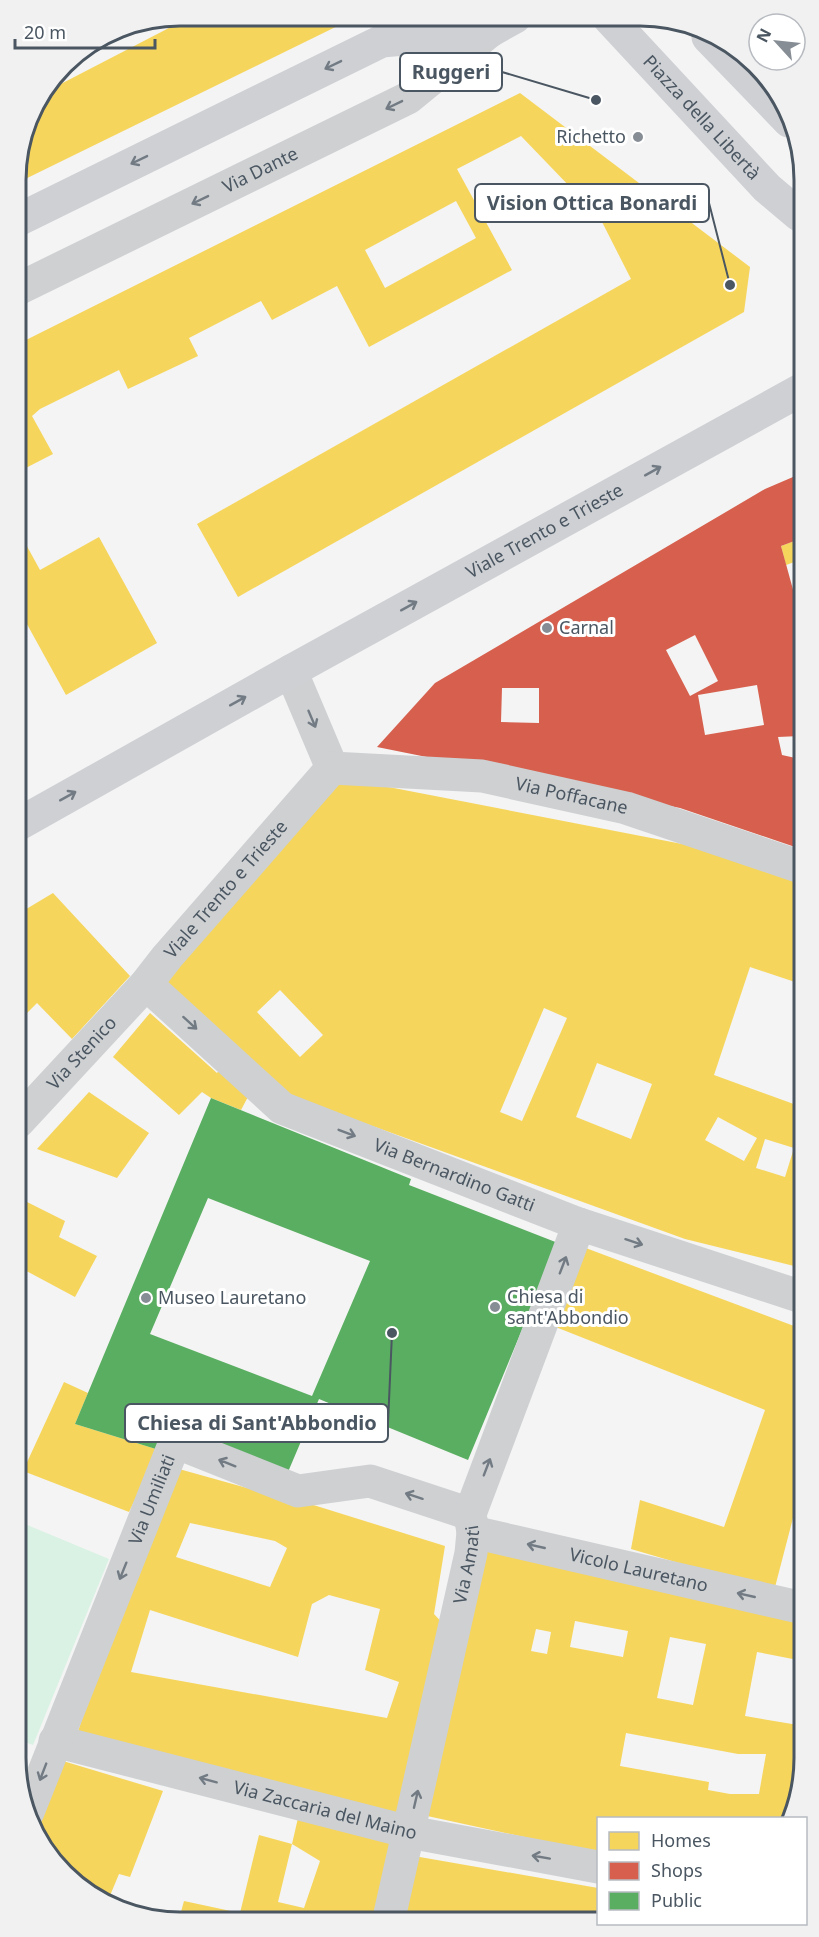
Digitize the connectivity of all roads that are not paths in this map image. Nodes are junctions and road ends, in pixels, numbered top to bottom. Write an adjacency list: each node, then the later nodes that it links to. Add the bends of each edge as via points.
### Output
1 (489, 26): 7 (main road, Via Dante, one-way to 7, via 382,41)
2 (500, 26): 8 (street, Via Dante, one-way to 8, via 408,98)
3 (616, 26): 6 (main road, Piazza della Libertà, via 768,188)
4 (715, 45): 5 (main road)
5 (776, 107)
6 (794, 211)
7 (26, 216)
8 (26, 285)
9 (794, 394): 10 (main road, Viale Trento e Trieste, one-way to 9)
10 (291, 671): 11 (street, one-way to 11); 12 (main road, Viale Trento e Trieste, one-way to 10)
11 (332, 768): 13 (street, Via Poffacane, via 482,776 626,808); 14 (street, Viale Trento e Trieste)
12 (26, 820)
13 (794, 864)
14 (146, 984): 15 (street, Via Stenico); 16 (street, Via Bernardino Gatti, one-way to 16, via 282,1108)
15 (26, 1113)
16 (579, 1224): 17 (street, Via Bernardino Gatti, one-way to 17); 18 (street, Via Amati, one-way to 16)
17 (793, 1294)
18 (472, 1523): 19 (street, Vicolo Lauretano, one-way to 18); 20 (street, Via Umiliati, one-way to 20, via 370,1482 298,1491 175,1442); 22 (street, Via Amati, one-way to 18, via 471,1553)
19 (793, 1605)
20 (55, 1740): 21 (street, Via Umiliati, one-way to 21); 22 (street, Via Zaccaria del Maino, one-way to 20)
21 (32, 1801)
22 (409, 1832): 23 (street, Via Zaccaria del Maino, one-way to 22); 24 (street, Via Amati)
23 (597, 1867)
24 (390, 1912)

